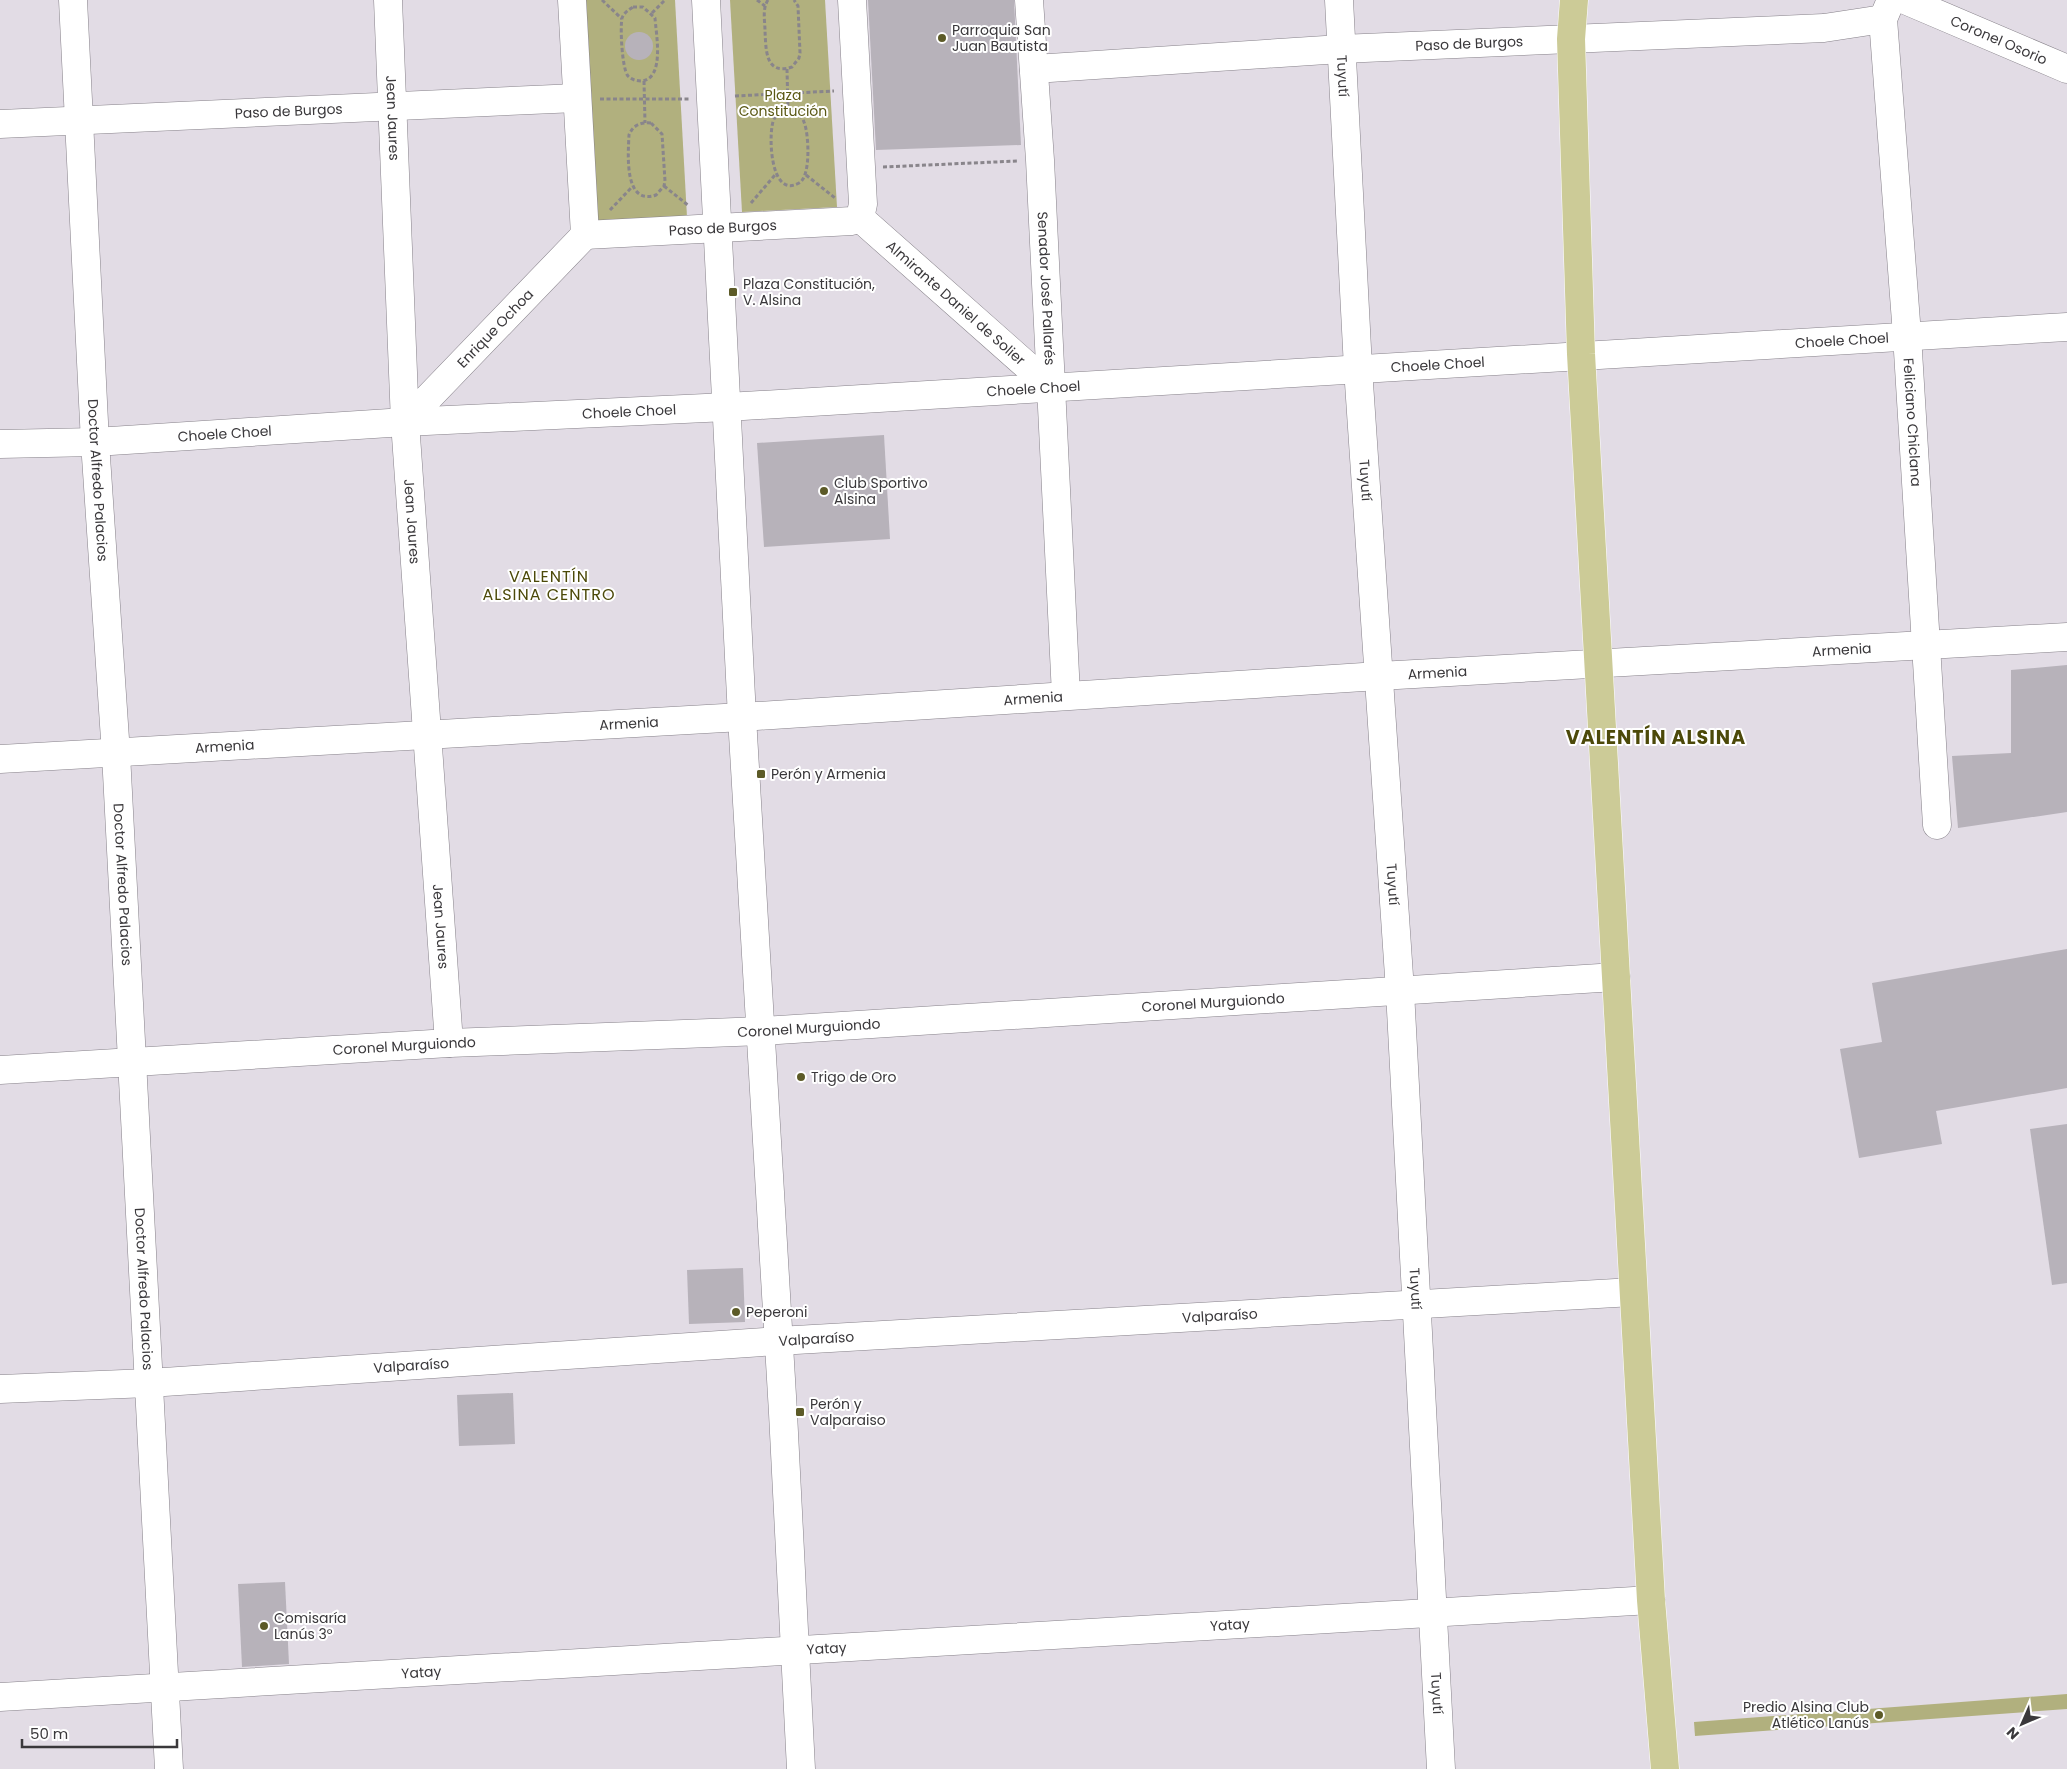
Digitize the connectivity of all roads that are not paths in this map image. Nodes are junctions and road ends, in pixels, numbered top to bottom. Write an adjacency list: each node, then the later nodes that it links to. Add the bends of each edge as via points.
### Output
1 (73, 0): 17 (street, Doctor Alfredo Palacios)
2 (388, 0): 16 (street, Jean Jaures)
3 (572, 0): 15 (street)
4 (706, 0): 20 (street)
5 (852, 0): 19 (street, via 862,168)
6 (1029, 0): 14 (street, Senador José Pallarés)
7 (1339, 0): 12 (street, Tuyutí)
8 (1574, 0): 11 (main road)
9 (1905, 0): 13 (street, Coronel Osorio)
10 (1887, 9): 11 (street, Paso de Burgos, via 1824,28); 23 (street, Feliciano Chiclana)
11 (1572, 39): 12 (street, Paso de Burgos); 24 (main road)
12 (1341, 49): 14 (street, Paso de Burgos); 25 (street, Tuyutí)
13 (2067, 68)
14 (1034, 69): 26 (street, Senador José Pallarés)
15 (577, 98): 16 (street, Paso de Burgos); 21 (street)
16 (392, 105): 17 (street, Paso de Burgos); 28 (street, Jean Jaures)
17 (79, 119): 18 (street, Paso de Burgos); 29 (street, Doctor Alfredo Palacios)
18 (0, 124)
19 (860, 218): 20 (street, Paso de Burgos); 26 (street, Almirante Daniel de Solier)
20 (718, 228): 21 (street, Paso de Burgos); 27 (street)
21 (585, 235): 28 (street, Enrique Ochoa)
22 (2067, 327): 23 (street, Choele Choel)
23 (1907, 335): 24 (street, Choele Choel); 32 (street, Feliciano Chiclana)
24 (1581, 354): 25 (street, Choele Choel); 33 (main road)
25 (1358, 368): 26 (street, Choele Choel); 34 (street, Tuyutí)
26 (1051, 387): 27 (street, Choele Choel); 35 (street, Senador José Pallarés)
27 (728, 407): 28 (street, Choele Choel); 36 (street)
28 (405, 422): 29 (street, Choele Choel); 37 (street, Jean Jaures)
29 (95, 442): 30 (street, Choele Choel); 38 (street, Doctor Alfredo Palacios)
30 (0, 444)
31 (2067, 637): 32 (street, Armenia)
32 (1926, 645): 33 (street, Armenia); 40 (street, Feliciano Chiclana)
33 (1597, 666): 34 (street, Armenia); 41 (main road)
34 (1379, 676): 35 (street, Armenia); 42 (street, Tuyutí)
35 (1066, 695): 36 (street, Armenia)
36 (742, 717): 37 (street, Armenia); 43 (street)
37 (426, 734): 38 (street, Armenia); 44 (street, Jean Jaures)
38 (116, 754): 39 (street, Armenia); 45 (street, Doctor Alfredo Palacios)
39 (0, 759)
40 (1937, 825)
41 (1616, 977): 42 (street, Coronel Murguiondo); 47 (main road)
42 (1400, 990): 43 (street, Coronel Murguiondo); 48 (street, Tuyutí)
43 (762, 1031): 44 (street, Coronel Murguiondo); 49 (street)
44 (449, 1043): 45 (street, Coronel Murguiondo)
45 (132, 1060): 46 (street, Coronel Murguiondo); 50 (street, Doctor Alfredo Palacios)
46 (0, 1070)
47 (1633, 1292): 48 (street, Valparaíso); 52 (main road)
48 (1416, 1306): 49 (street, Valparaíso); 53 (street, Tuyutí)
49 (778, 1341): 50 (street, Valparaíso); 54 (street)
50 (149, 1383): 51 (street, Valparaíso); 55 (street, Doctor Alfredo Palacios)
51 (0, 1389)
52 (1651, 1600): 53 (street, Yatay); 60 (main road)
53 (1434, 1615): 54 (street, Yatay); 59 (street, Tuyutí)
54 (795, 1652): 55 (street, Yatay); 58 (street)
55 (164, 1688): 56 (street, Yatay); 57 (street, Doctor Alfredo Palacios)
56 (0, 1697)
57 (169, 1769)
58 (801, 1769)
59 (1441, 1769)
60 (1666, 1769)

